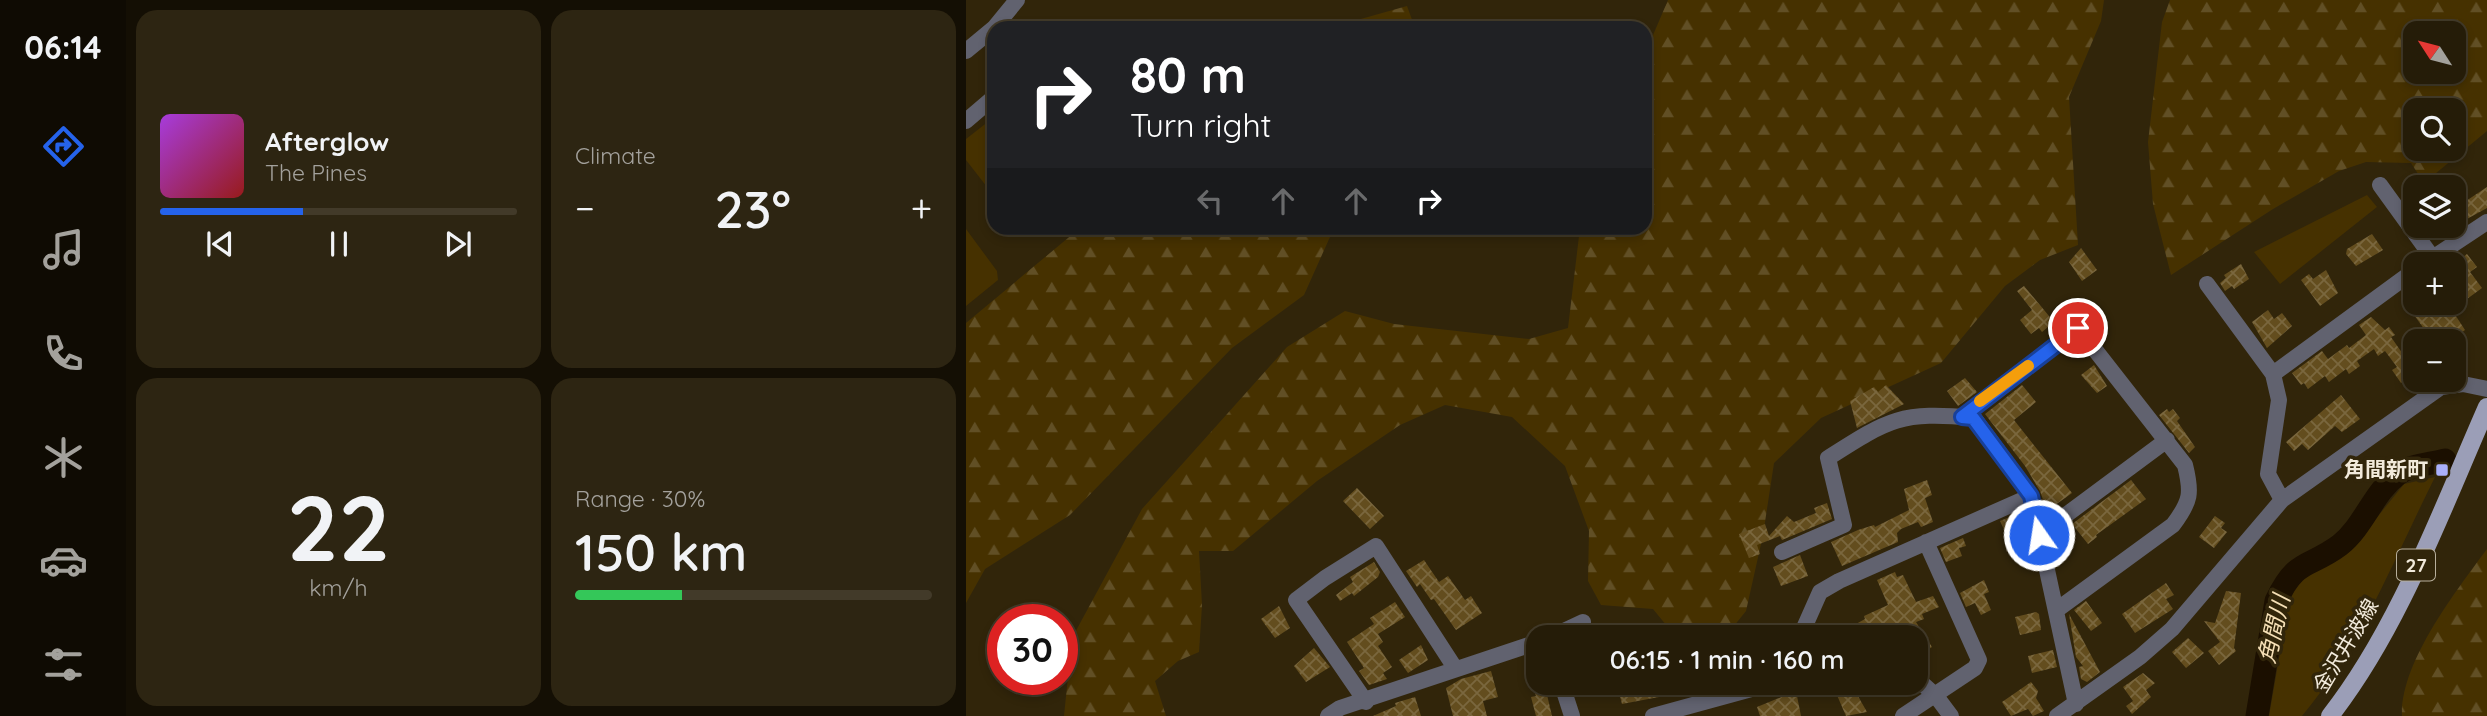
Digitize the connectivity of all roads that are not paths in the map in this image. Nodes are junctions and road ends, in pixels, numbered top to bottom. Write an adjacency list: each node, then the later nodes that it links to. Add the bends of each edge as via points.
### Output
1 (1017, 0): 2 (street)
2 (1001, 21)
3 (987, 35): 4 (street)
4 (966, 51)
5 (987, 103): 6 (street)
6 (966, 121)
7 (2380, 185): 9 (street)
8 (2487, 222): 10 (street)
9 (2421, 252)
10 (2441, 252)
11 (2403, 279): 13 (street)
12 (2207, 284): 13 (street)
13 (2273, 374): 19 (street, via 2279,400 2269,474)
14 (2487, 389): 19 (street, via 2463,384 2441,387)
15 (2487, 407): 42 (main road, 金沢井波線 / 27, via 2407,584 2371,654)
16 (1962, 417): 17 (street, via 2078,328); 18 (street, via 1973,418); 22 (street, via 1903,416 1828,457 1844,525)
17 (2166, 440): 20 (street); 23 (street, via 2185,465 2190,487 2187,506 2173,525)
18 (2031, 496): 20 (street); 21 (street)
19 (2282, 500): 34 (street, via 2172,629)
20 (2039, 535): 23 (street)
21 (1926, 542): 26 (street, via 1820,592); 32 (street, via 1979,660 1975,668)
22 (1782, 552)
23 (2058, 609): 34 (street)
24 (1583, 622): 25 (street)
25 (1577, 625)
26 (1805, 625)
27 (1526, 646): 28 (street)
28 (1455, 668): 33 (street); 33 (street, via 1376,546 1296,600)
29 (1928, 689): 32 (street)
30 (1565, 695): 38 (street)
31 (1732, 695): 35 (street)
32 (1936, 696): 39 (street); 40 (street)
33 (1366, 702): 36 (street); 37 (street)
34 (2076, 704): 41 (street)
35 (1664, 715)
36 (1328, 716)
37 (1355, 716)
38 (1572, 716)
39 (1903, 716)
40 (1951, 716)
41 (2057, 716)
42 (2329, 716)

